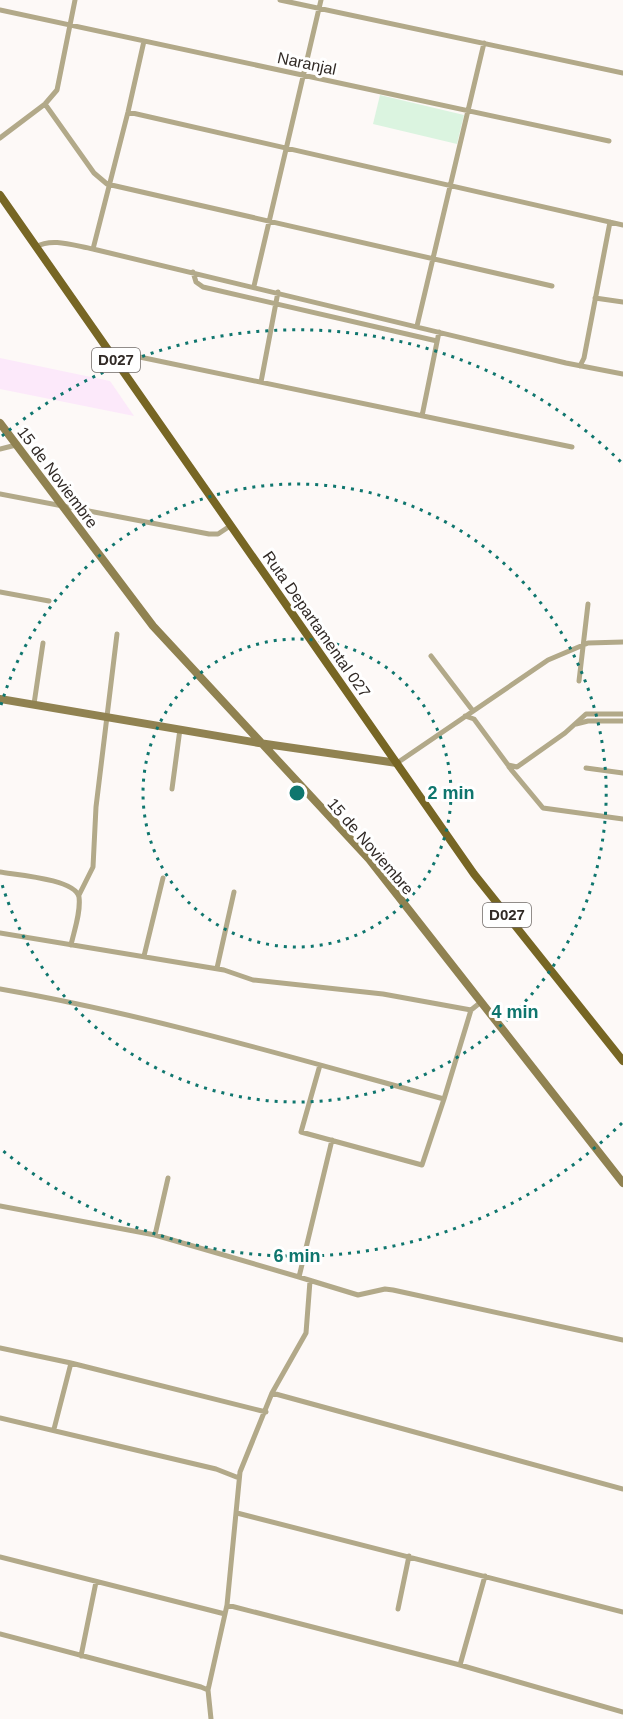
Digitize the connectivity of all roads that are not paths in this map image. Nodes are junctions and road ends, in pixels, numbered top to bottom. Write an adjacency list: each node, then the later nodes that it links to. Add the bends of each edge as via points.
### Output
1 (75, 0): 6 (street)
2 (280, 0): 4 (street)
3 (321, 0): 4 (street)
4 (320, 8): 8 (street); 10 (street)
5 (0, 10): 6 (street, Naranjal)
6 (69, 25): 7 (street, Naranjal); 11 (street, via 57,90)
7 (144, 41): 10 (street, Naranjal); 13 (street)
8 (484, 43): 9 (street); 12 (street)
9 (623, 73)
10 (305, 77): 12 (street, Naranjal); 16 (street)
11 (45, 104): 14 (street); 17 (street, via 94,173)
12 (470, 110): 15 (street, Naranjal); 18 (street)
13 (129, 112): 16 (street); 17 (street)
14 (0, 138)
15 (609, 141)
16 (287, 149): 18 (street); 20 (street)
17 (110, 185): 20 (street); 24 (street)
18 (451, 185): 21 (street); 25 (street)
19 (0, 195): 23 (main road, Ruta Departamental 027 / D027)
20 (269, 221): 25 (street); 27 (street)
21 (610, 222): 22 (street); 30 (street)
22 (623, 225)
23 (36, 247): 24 (street, via 53,242); 36 (main road, Ruta Departamental 027 / D027)
24 (93, 249): 26 (street)
25 (433, 259): 28 (street); 33 (street)
26 (193, 272): 27 (street); 32 (street, via 196,282 203,287)
27 (255, 286): 29 (street)
28 (552, 286)
29 (278, 292): 32 (street); 33 (street)
30 (595, 298): 31 (street); 37 (street)
31 (623, 302)
32 (276, 303): 35 (street); 39 (street)
33 (417, 326): 34 (street)
34 (439, 332): 35 (street); 37 (street)
35 (437, 341): 40 (street)
36 (115, 359): 39 (street, via 130,355); 47 (main road, Ruta Departamental 027 / D027)
37 (580, 366): 38 (street)
38 (623, 374)
39 (261, 382): 40 (street)
40 (422, 416): 43 (street)
41 (0, 423): 42 (street, 15 de Noviembre)
42 (16, 445): 44 (street); 46 (street, 15 de Noviembre)
43 (572, 447)
44 (0, 449)
45 (0, 494): 46 (street)
46 (64, 507): 47 (street, via 209,534 218,534); 66 (street, 15 de Noviembre, via 153,626)
47 (230, 526): 67 (main road, Ruta Departamental 027 / D027)
48 (0, 592): 49 (street)
49 (49, 601)
50 (588, 604): 54 (street)
51 (117, 634): 62 (street)
52 (623, 642): 54 (street)
53 (43, 643): 58 (street)
54 (584, 644): 56 (street); 59 (street, via 548,660)
55 (431, 656): 59 (street)
56 (579, 681)
57 (0, 699): 58 (street)
58 (34, 704): 62 (street)
59 (473, 711): 61 (street)
60 (623, 714): 64 (street, via 586,714)
61 (465, 716): 67 (street); 68 (street, via 474,719)
62 (106, 717): 65 (street); 76 (street, via 93,867)
63 (623, 722): 64 (street)
64 (574, 724): 68 (street, via 522,765)
65 (180, 729): 66 (street); 71 (street)
66 (259, 743): 67 (street); 82 (street, 15 de Noviembre, via 369,859)
67 (397, 763): 84 (main road, Ruta Departamental 027 / D027, via 474,874)
68 (508, 765): 72 (street, via 543,808)
69 (586, 768): 70 (street)
70 (623, 773)
71 (172, 789)
72 (623, 819)
73 (0, 872): 76 (street, via 62,883)
74 (163, 878): 79 (street)
75 (234, 892): 80 (street)
76 (79, 895): 78 (street)
77 (0, 933): 78 (street)
78 (71, 945): 79 (street)
79 (144, 956): 80 (street)
80 (217, 968): 83 (street, via 253,980 383,994)
81 (0, 989): 87 (street, via 178,1027)
82 (481, 1002): 83 (street); 91 (street, 15 de Noviembre)
83 (471, 1010): 88 (street)
84 (613, 1049): 85 (street); 86 (main road, Ruta Departamental 027 / D027)
85 (623, 1051)
86 (623, 1061)
87 (320, 1065): 88 (street); 89 (street, via 301,1132)
88 (444, 1099): 89 (street, via 422,1165)
89 (332, 1140): 94 (street)
90 (168, 1178): 93 (street)
91 (623, 1183)
92 (0, 1206): 93 (street)
93 (155, 1235): 94 (street)
94 (299, 1278): 95 (street)
95 (310, 1281): 96 (street, via 358,1295 393,1290); 99 (street, via 306,1333)
96 (623, 1340)
97 (0, 1348): 98 (street)
98 (71, 1363): 100 (street); 102 (street)
99 (272, 1393): 100 (street); 104 (street)
100 (266, 1412): 103 (street)
101 (0, 1418): 102 (street)
102 (54, 1429): 103 (street, via 216,1469)
103 (238, 1478): 105 (street)
104 (623, 1489)
105 (237, 1513): 106 (street); 110 (street)
106 (409, 1556): 108 (street); 111 (street)
107 (0, 1557): 109 (street)
108 (484, 1576): 112 (street); 116 (street)
109 (96, 1582): 113 (street); 115 (street)
110 (227, 1605): 113 (street); 116 (street)
111 (398, 1609)
112 (623, 1612)
113 (225, 1614): 117 (street)
114 (0, 1634): 115 (street)
115 (81, 1656): 117 (street)
116 (459, 1665): 118 (street)
117 (208, 1690): 119 (street)
118 (623, 1712)
119 (211, 1719)

